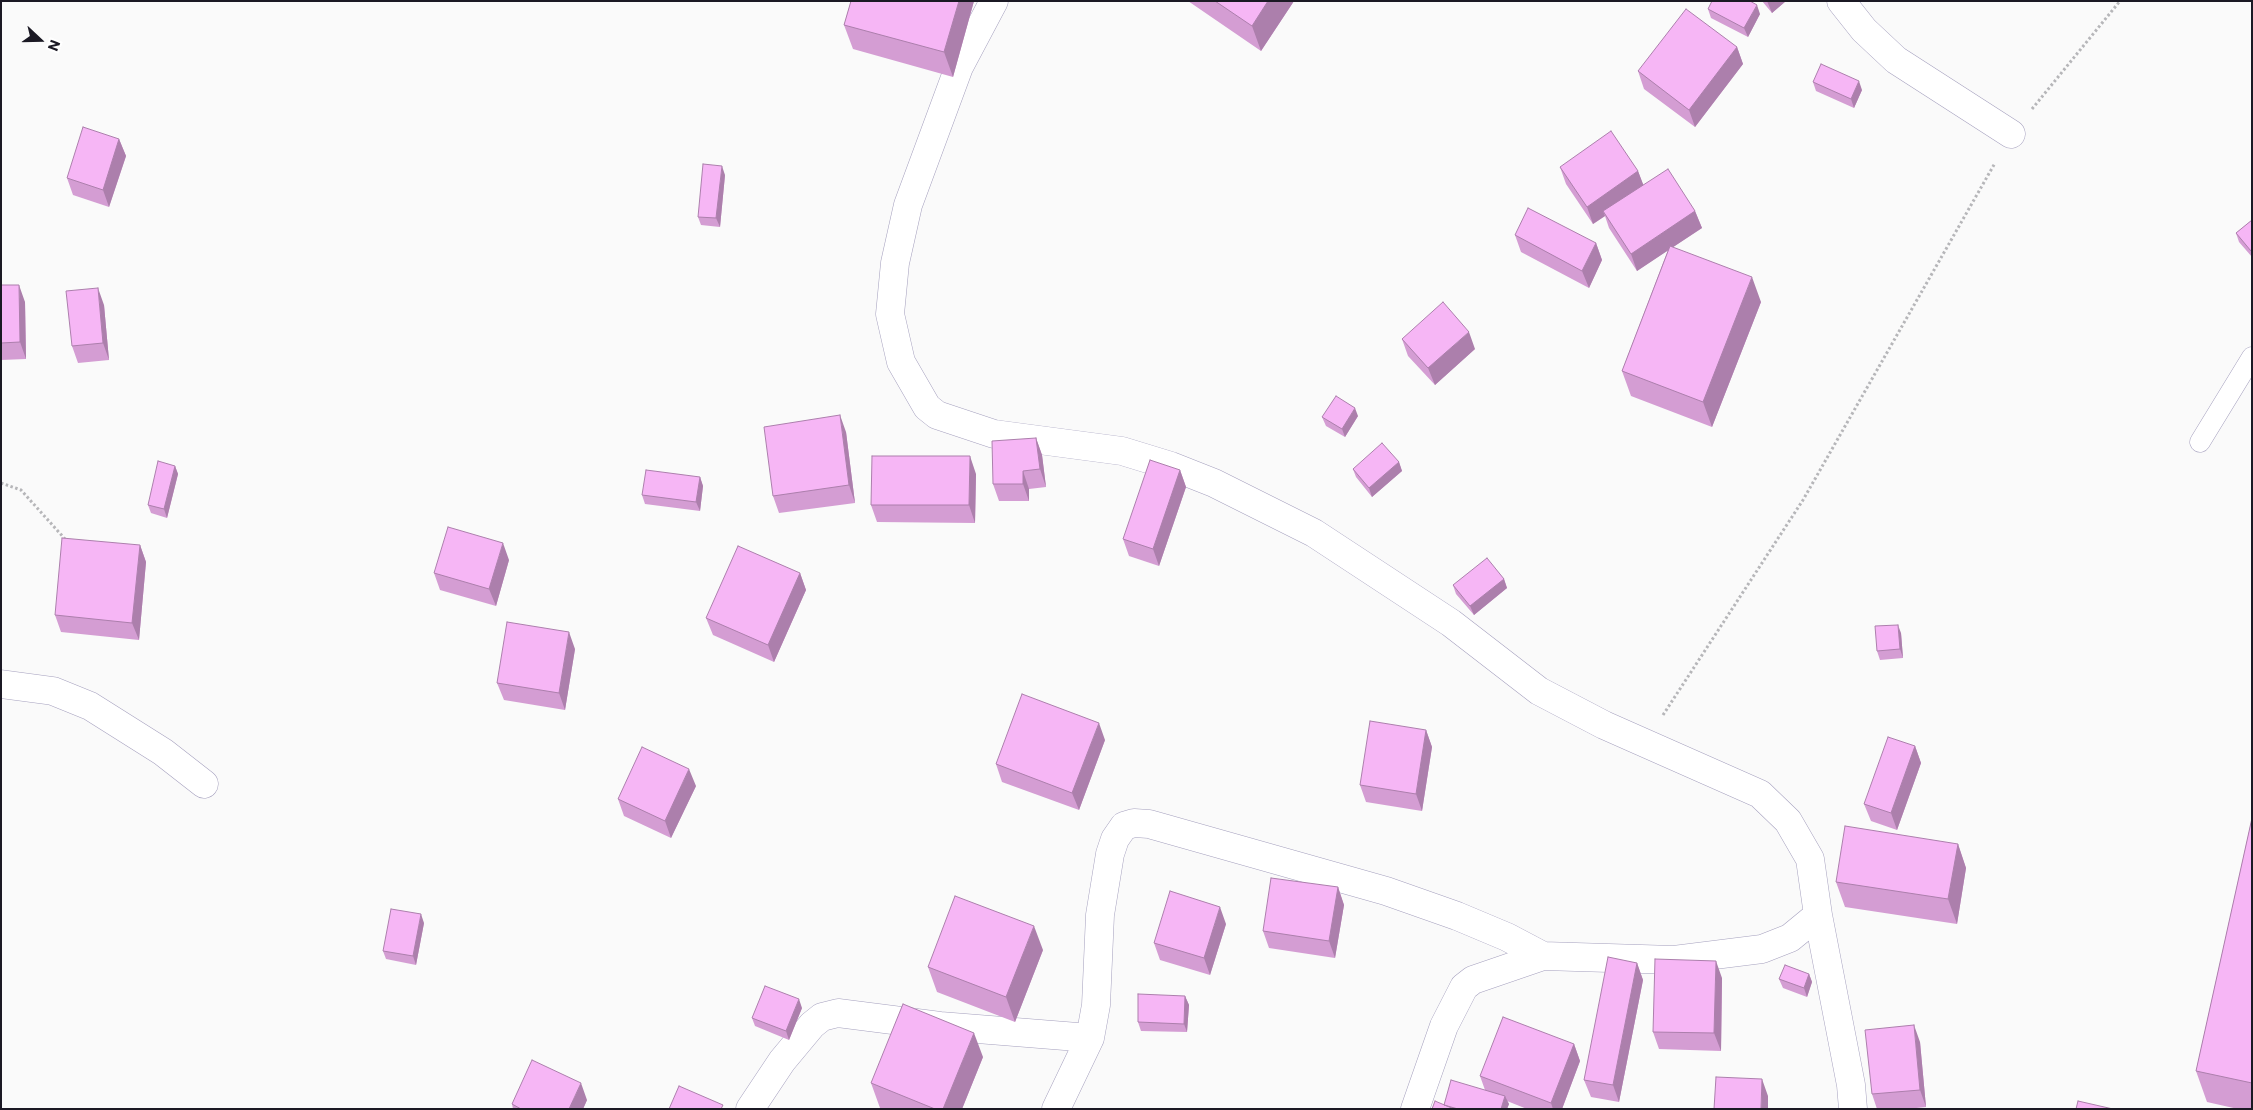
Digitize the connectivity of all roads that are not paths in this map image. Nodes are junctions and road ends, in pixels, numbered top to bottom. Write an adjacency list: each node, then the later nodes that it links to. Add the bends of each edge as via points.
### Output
1 (994, 1): 8 (street, via 956,76 908,205 895,263 890,314 901,362 927,407 937,415 994,434 1122,451 1171,466 1214,482 1314,533 1450,623 1539,690 1604,725 1760,794 1788,821 1810,859)
2 (1841, 1): 3 (street, via 1864,30 1896,60)
3 (2011, 134)
4 (2252, 357): 5 (lane)
5 (2200, 442)
6 (1, 684): 7 (street, via 53,692 90,706 163,752)
7 (204, 784)
8 (1818, 915): 9 (street, via 1790,938 1762,949 1674,960); 14 (street)
9 (1543, 956): 10 (street, via 1507,937 1386,891 1149,824 1134,823 1124,826 1110,854 1100,915 1096,1006); 13 (street, via 1473,980 1464,987 1444,1026)
10 (1090, 1038): 11 (street, via 940,1026 838,1013 822,1017 812,1025 782,1061); 12 (street)
11 (750, 1109)
12 (1056, 1109)
13 (1415, 1109)
14 (1853, 1109)

